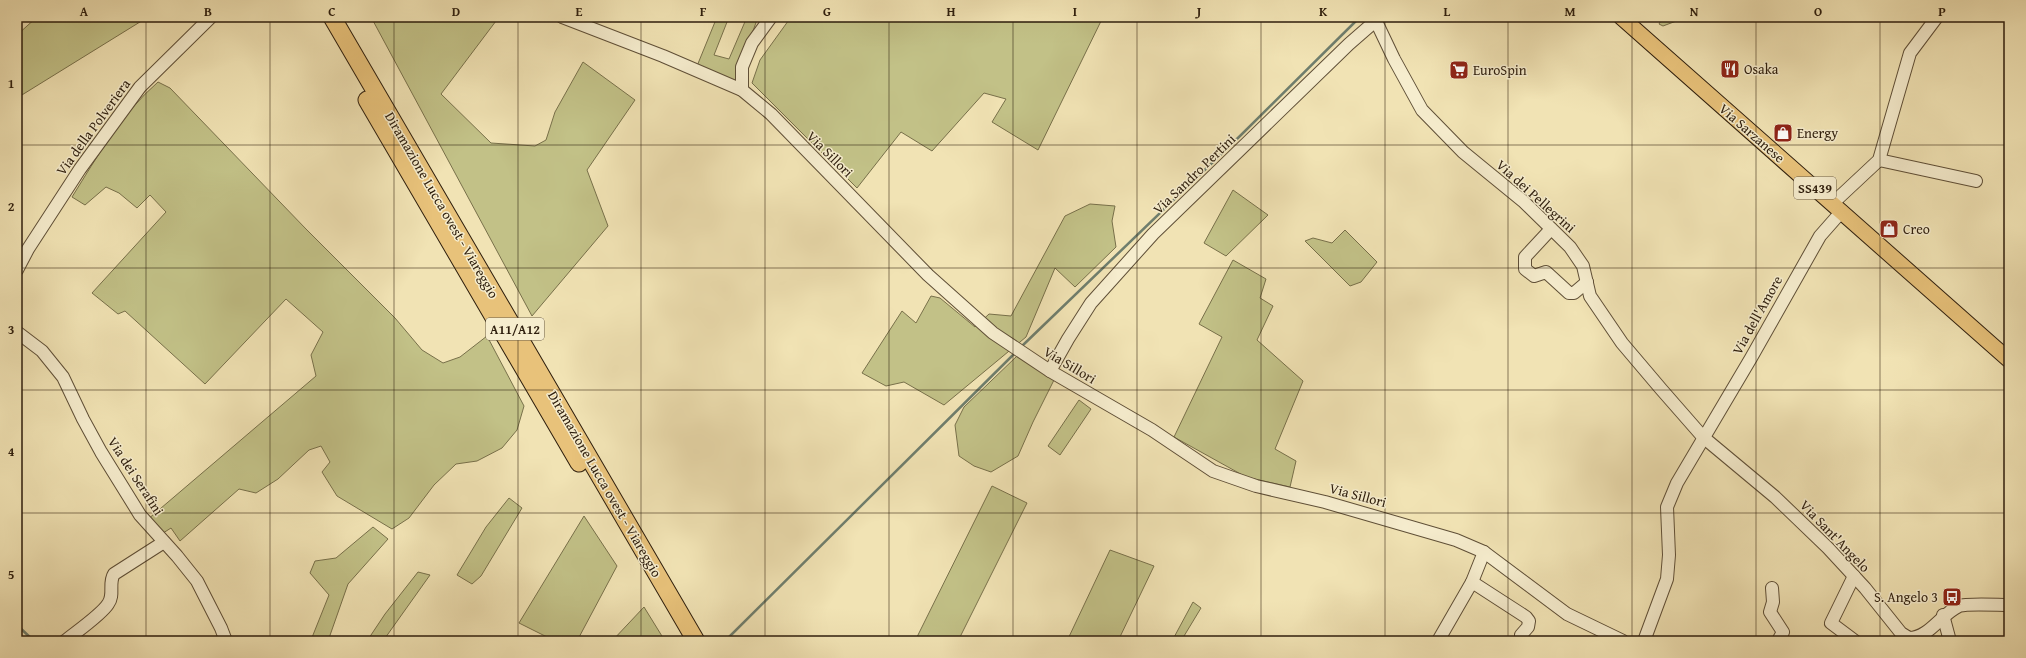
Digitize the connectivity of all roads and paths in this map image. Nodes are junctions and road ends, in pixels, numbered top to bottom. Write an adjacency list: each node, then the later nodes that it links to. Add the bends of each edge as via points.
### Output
1 (211, 17): 14 (street, Via della Polveriera, via 140,87 80,169)
2 (319, 17): 30 (highway, Diramazione Lucca ovest - Viareggio / A11/A12)
3 (332, 17): 31 (highway, Diramazione Lucca ovest - Viareggio / A11/A12)
4 (562, 17): 9 (street, Via Sillori)
5 (771, 17): 9 (street, via 752,43 742,67)
6 (1621, 17): 12 (main road, Via Sarzanese / SS439)
7 (1937, 17): 10 (street, via 1910,53)
8 (1377, 18): 13 (street, Via dei Pellegrini, via 1394,59 1422,110 1463,152 1523,201); 18 (street, Via Sandro Pertini, via 1153,234 1091,303)
9 (742, 90): 18 (street, Via Sillori, via 771,114 928,275 993,332)
10 (1879, 160): 11 (street); 12 (street, Via dell'Amore)
11 (1976, 181)
12 (1837, 207): 17 (main road, Via Sarzanese / SS439); 19 (street, Via dell'Amore)
13 (1551, 229): 15 (street, Via dei Pellegrini, via 1570,247 1583,266); 15 (street, via 1525,257 1525,269 1534,276 1546,272 1569,293 1574,293)
14 (17, 270)
15 (1587, 282): 19 (street, Via dei Pellegrini, via 1590,296 1622,343)
16 (17, 332): 20 (street, Via dei Serafini, via 42,351 56,366 98,446 128,496 140,515)
17 (2009, 360)
18 (1050, 371): 21 (street, Via Sillori, via 1152,430 1213,471 1256,486 1430,530)
19 (1703, 437): 22 (street, Via Sant'Angelo, via 1775,497); 34 (street, Via dell'Amore, via 1677,483 1667,507 1667,579)
20 (164, 542): 28 (street, via 114,574 108,605); 29 (street, Via dei Serafini, via 197,581 222,628)
21 (1484, 552): 23 (street); 33 (street, Via Sillori, via 1567,614)
22 (1854, 576): 26 (street, Via Sant'Angelo, via 1901,633 1909,638 1923,635); 36 (street, via 1831,623)
23 (1472, 582): 27 (street, via 1526,617 1529,621); 32 (street)
24 (1772, 588): 35 (street, via 1773,602 1770,612 1783,632)
25 (2009, 605): 26 (street, Via Sant'Angelo, via 1960,606)
26 (1943, 615): 37 (street)
27 (1521, 635)
28 (65, 641)
29 (226, 641)
30 (683, 641)
31 (696, 641)
32 (1438, 641)
33 (1624, 641)
34 (1644, 641)
35 (1778, 641)
36 (1855, 641)
37 (1950, 641)

